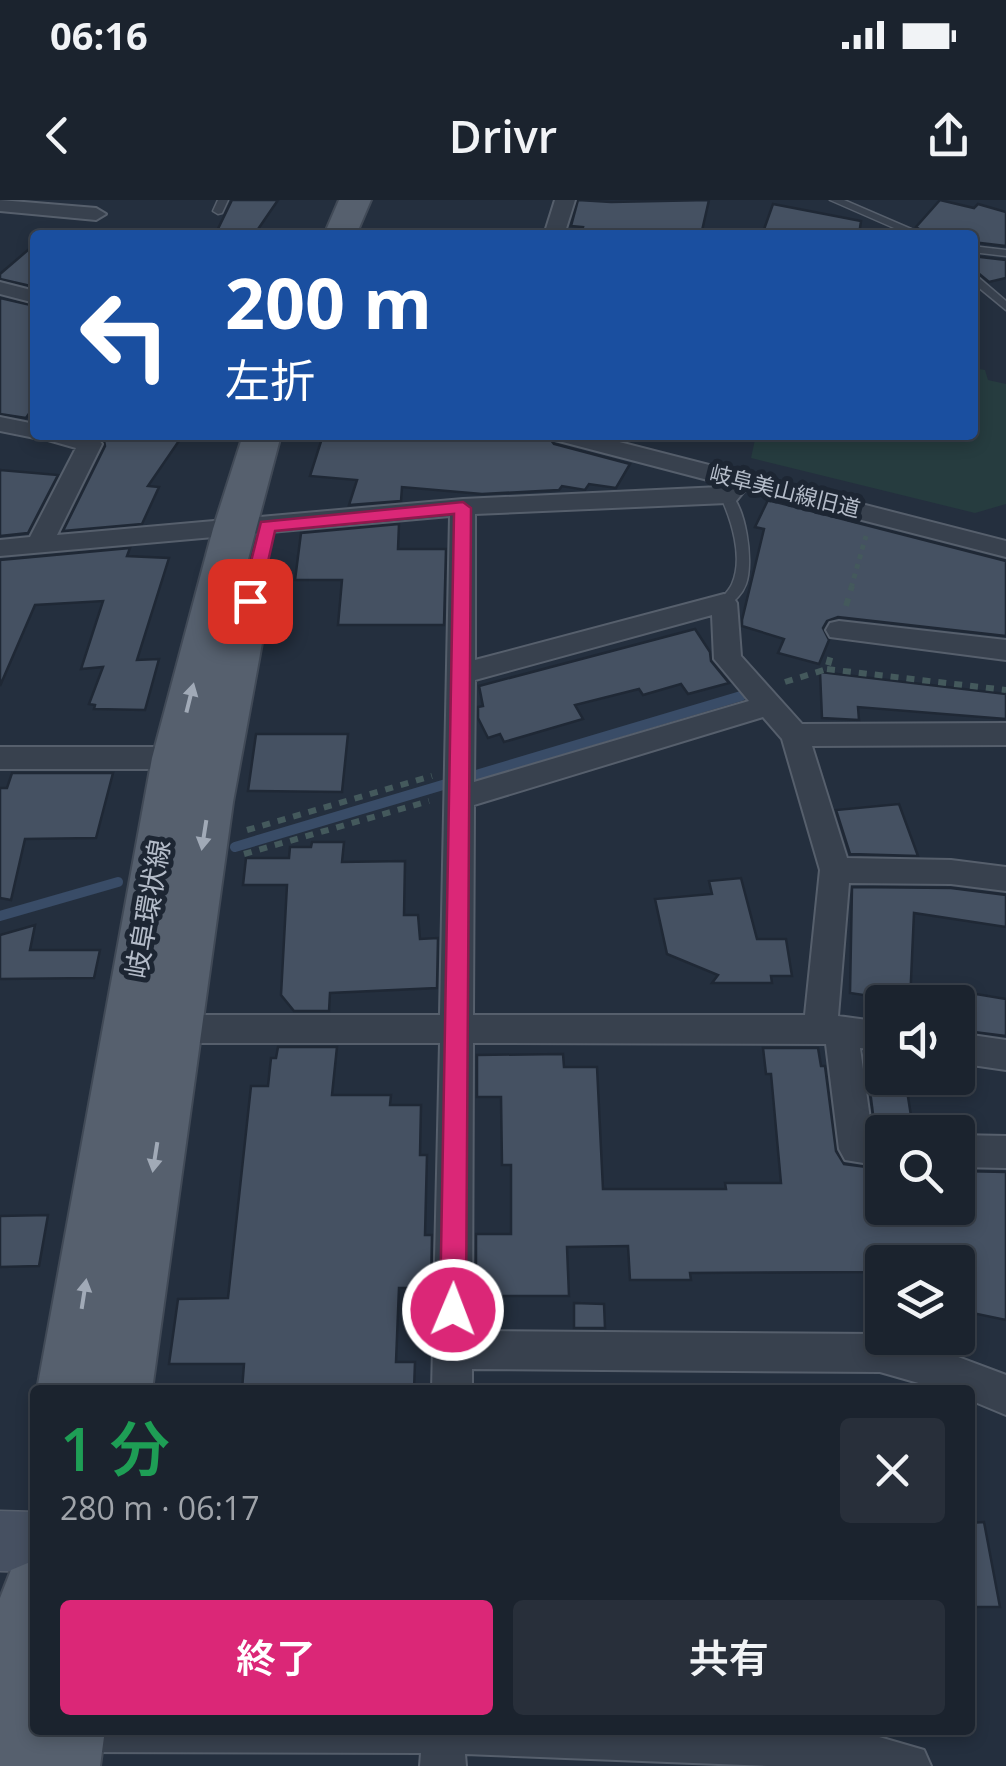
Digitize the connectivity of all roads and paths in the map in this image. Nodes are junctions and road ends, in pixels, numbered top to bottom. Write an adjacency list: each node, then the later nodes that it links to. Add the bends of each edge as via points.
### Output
1 (355, 200): 7 (main road)
2 (386, 200): 8 (main road)
3 (565, 200): 9 (street)
4 (835, 200): 10 (lane)
5 (0, 202): 6 (street)
6 (96, 214)
7 (342, 230)
8 (375, 230)
9 (556, 230)
10 (908, 230)
11 (978, 251): 12 (lane)
12 (1006, 254)
13 (978, 281): 16 (lane)
14 (0, 288): 15 (street)
15 (30, 296)
16 (1006, 307)
17 (0, 424): 18 (street)
18 (30, 430)
19 (75, 440): 26 (street, via 90,444)
20 (261, 440): 25 (main road, 岐阜環状線)
21 (297, 440): 25 (main road, 岐阜環状線)
22 (595, 440): 23 (street, 岐阜美山線旧道)
23 (734, 488): 24 (street); 28 (street, 岐阜美山線旧道); 29 (lane, via 741,573)
24 (463, 508): 25 (street); 33 (street)
25 (250, 527): 26 (street); 39 (main road, 岐阜環状線, one-way to 25); 44 (main road, 岐阜環状線, one-way to 44)
26 (38, 545): 27 (street)
27 (0, 548)
28 (1006, 550)
29 (724, 602): 33 (street); 35 (street, via 728,659)
30 (839, 630): 31 (street)
31 (1006, 650)
32 (827, 669): 34 (path)
33 (460, 674): 40 (street)
34 (1006, 690)
35 (770, 705): 37 (street); 40 (street)
36 (1006, 734): 37 (street)
37 (795, 735): 42 (street)
38 (0, 758): 39 (street)
39 (175, 758): 54 (main road, 岐阜環状線, one-way to 39)
40 (460, 787): 41 (path); 46 (street)
41 (242, 855)
42 (835, 870): 43 (street); 45 (street)
43 (1006, 880)
44 (174, 1029): 46 (street); 55 (main road, 岐阜環状線, one-way to 55)
45 (830, 1029): 46 (street); 47 (street); 50 (street, via 857,1149)
46 (457, 1030): 53 (street)
47 (865, 1034)
48 (975, 1051): 49 (street)
49 (1006, 1056)
50 (865, 1149)
51 (975, 1151): 52 (street)
52 (1006, 1152)
53 (453, 1350): 56 (street); 57 (street, via 880,1353)
54 (70, 1385)
55 (121, 1385)
56 (452, 1385)
57 (1006, 1395)
58 (0, 1541): 59 (street)
59 (30, 1542)
60 (30, 1622): 64 (main road)
61 (68, 1735): 65 (main road)
62 (443, 1735): 66 (street)
63 (564, 1735): 67 (street, via 830,1746)
64 (4, 1766)
65 (64, 1766)
66 (442, 1766)
67 (908, 1766)

